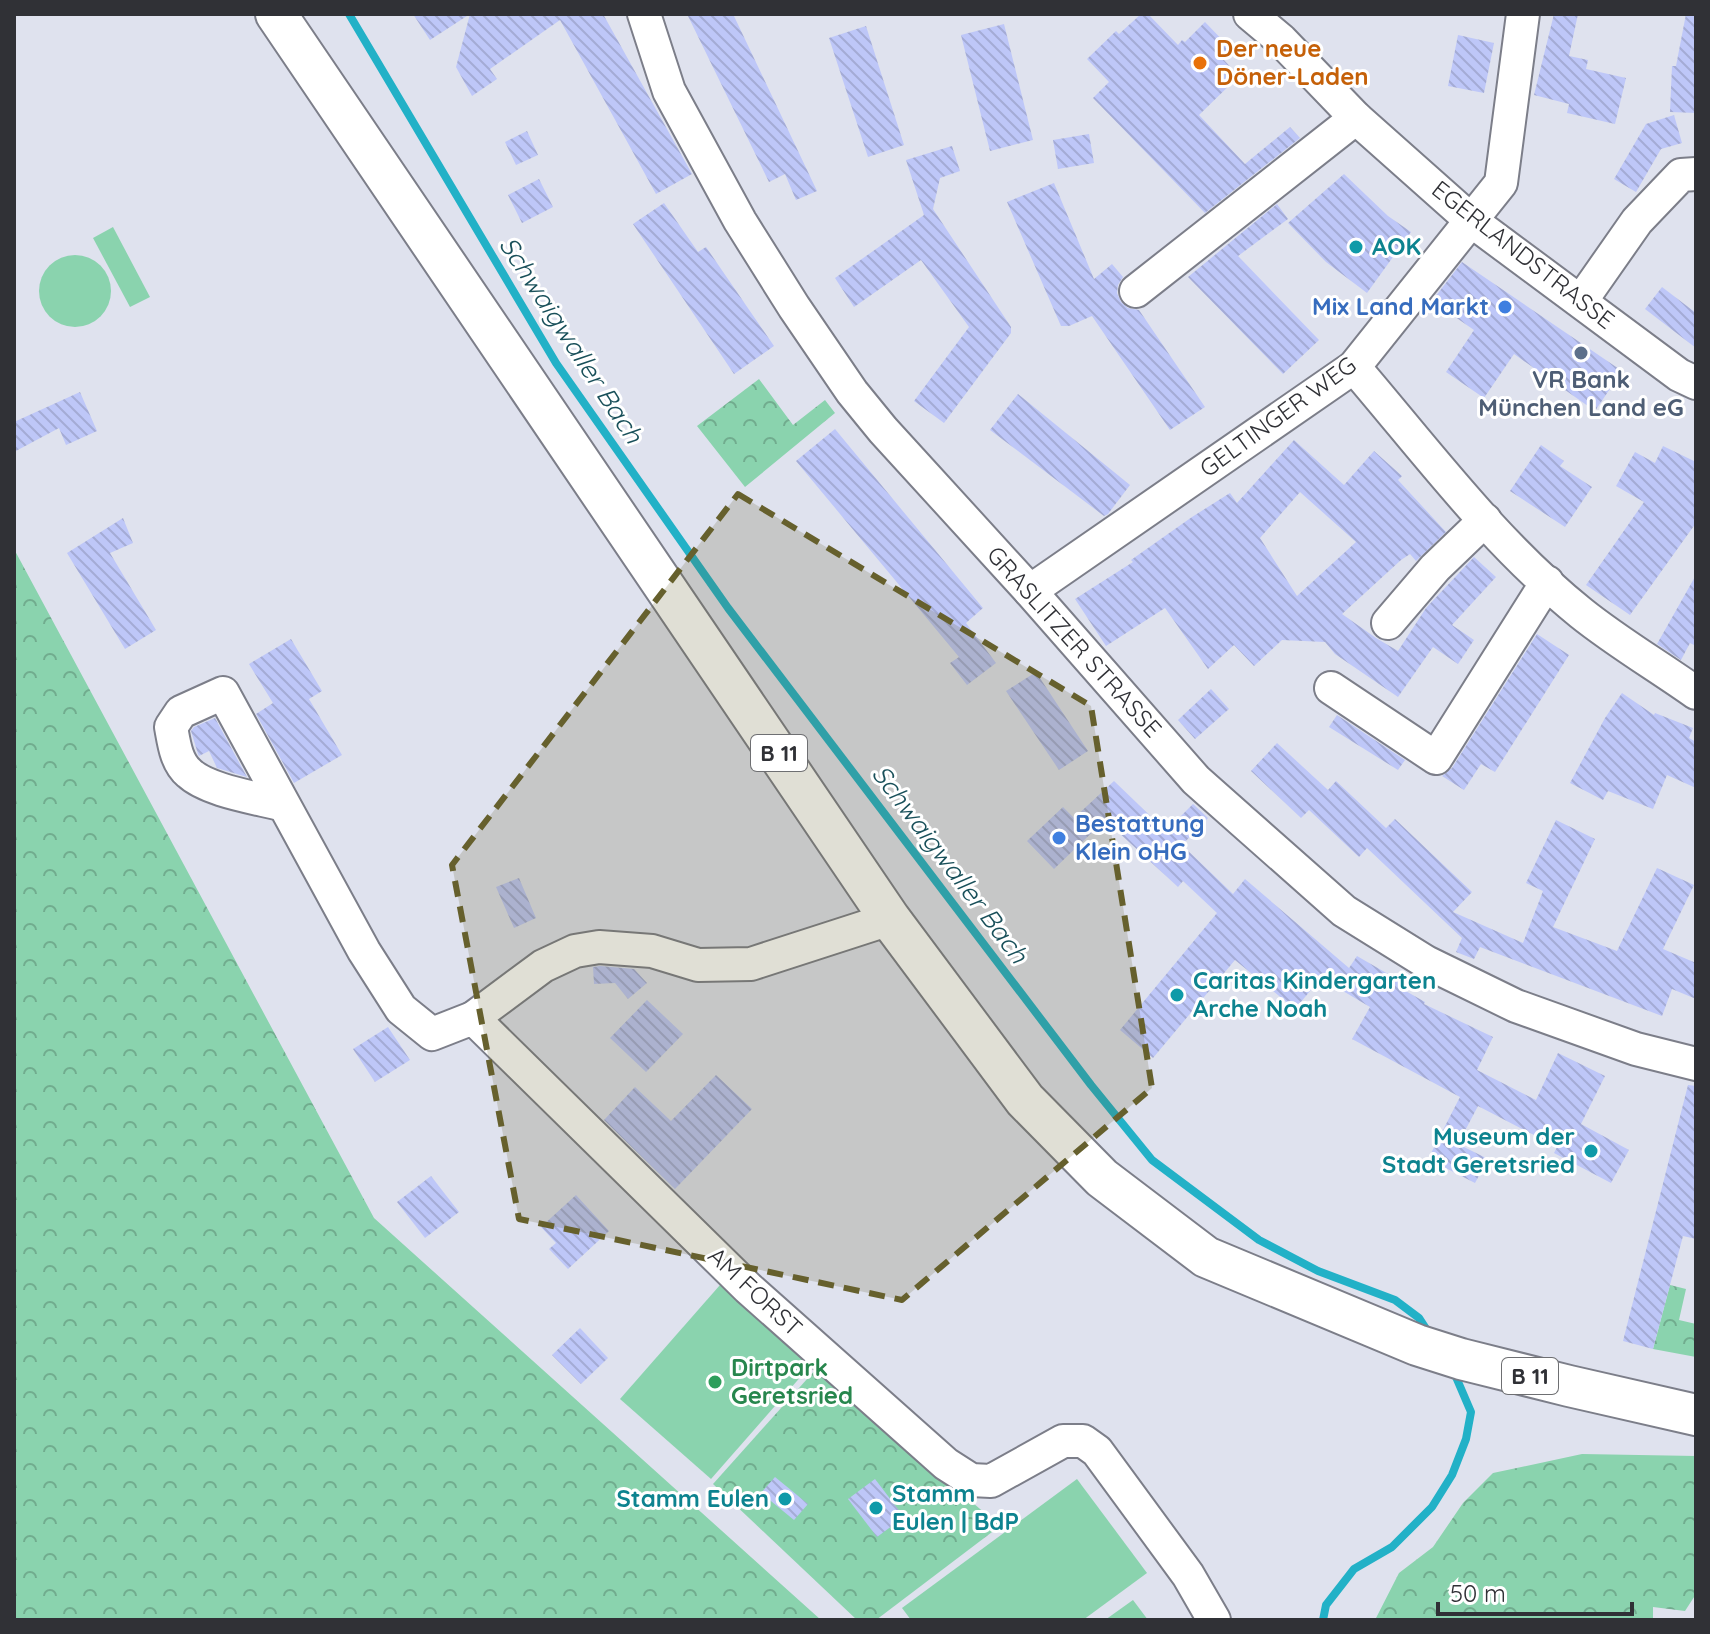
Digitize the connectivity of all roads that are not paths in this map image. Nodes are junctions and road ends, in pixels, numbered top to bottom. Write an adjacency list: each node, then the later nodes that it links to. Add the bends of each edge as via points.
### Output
1 (276, 14): 19 (main road, B 11)
2 (644, 14): 14 (street, GRASLITZER STRASSE, via 669,91 794,307 883,430)
3 (1250, 14): 5 (street, EGERLANDSTRASSE)
4 (1523, 14): 7 (street, GELTINGER WEG, via 1501,183)
5 (1356, 118): 7 (street, EGERLANDSTRASSE); 8 (street)
6 (1696, 174): 9 (street, via 1681,175 1637,221)
7 (1473, 222): 9 (street, EGERLANDSTRASSE); 10 (street, GELTINGER WEG)
8 (1136, 291)
9 (1581, 301): 11 (street, EGERLANDSTRASSE)
10 (1354, 367): 12 (street); 14 (street, GELTINGER WEG)
11 (1696, 383)
12 (1485, 520): 13 (street); 15 (street)
13 (1547, 582): 16 (street, via 1436,758); 17 (street)
14 (1030, 591): 21 (street, GRASLITZER STRASSE, via 1196,780 1344,911 1426,962 1516,1006 1636,1049)
15 (1388, 623)
16 (1331, 688)
17 (1696, 693)
18 (284, 805): 20 (street, via 401,1009 432,1034)
19 (890, 919): 20 (street, via 751,964 698,965 652,951 599,947 575,951 543,966); 22 (main road, B 11, via 1025,1100 1102,1178 1206,1257 1417,1345)
20 (473, 1018): 23 (street, AM FORST, via 748,1288 946,1464 971,1480 991,1481 1063,1441 1083,1441 1097,1451 1188,1575)
21 (1696, 1064)
22 (1694, 1413)
23 (1214, 1620)

